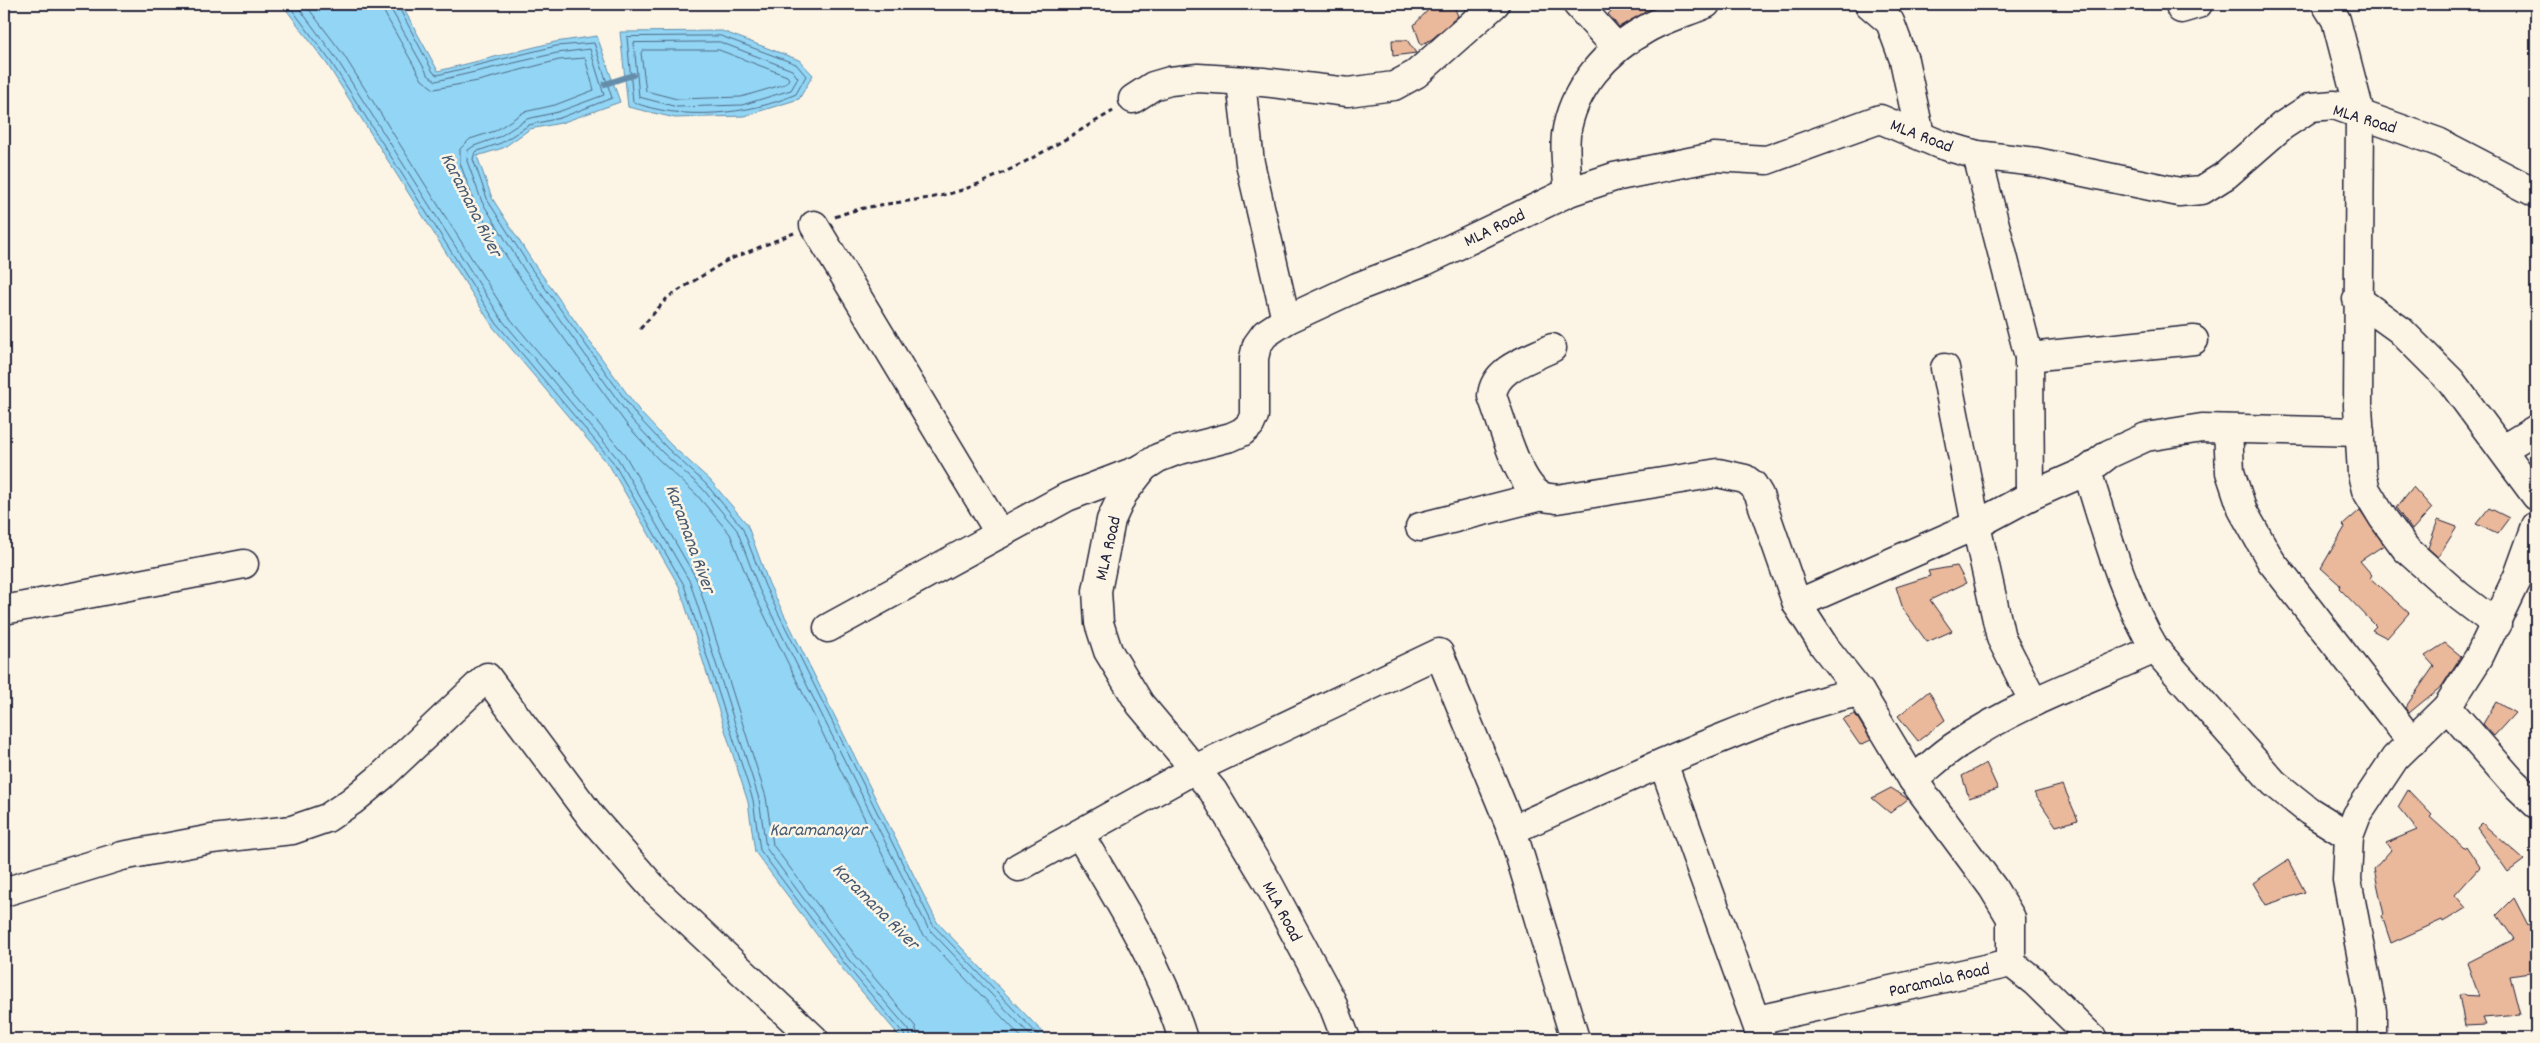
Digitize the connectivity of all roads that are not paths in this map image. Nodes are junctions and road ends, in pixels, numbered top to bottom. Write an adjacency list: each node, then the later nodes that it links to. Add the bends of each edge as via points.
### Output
1 (1577, 4): 6 (street)
2 (1706, 4): 6 (street, via 1647,28)
3 (1869, 4): 10 (street, via 1890,22 1904,60)
4 (2326, 4): 9 (street, via 2336,20)
5 (1480, 9): 7 (street, via 1416,74 1394,86 1348,92)
6 (1617, 48): 12 (street, via 1583,87 1571,112 1566,135)
7 (1241, 82): 8 (street, via 1225,78 1170,81 1153,86); 16 (street, via 1250,163)
8 (1133, 99)
9 (2360, 113): 11 (street, MLA Road, via 2334,105 2311,107 2282,126 2226,175 2202,190 2179,192 2036,162); 13 (street, MLA Road, via 2438,142); 15 (street)
10 (1920, 135): 11 (street, MLA Road); 12 (street, MLA Road, via 1880,119 1767,160 1714,157 1614,177)
11 (1977, 155): 19 (street)
12 (1569, 192): 16 (street, MLA Road, via 1425,261 1357,287)
13 (2536, 193)
14 (814, 225): 33 (street)
15 (2357, 299): 23 (street); 24 (street, via 2400,330 2451,381)
16 (1286, 320): 25 (street, MLA Road, via 1265,334 1257,345 1254,416 1250,425 1231,437 1176,451)
17 (2194, 340): 19 (street)
18 (1552, 348): 27 (street, via 1508,370 1497,380 1492,396 1519,466 1531,487)
19 (2029, 357): 28 (street)
20 (1945, 368): 30 (street)
21 (2228, 429): 23 (street); 26 (street, via 2202,428 2146,437 2109,454); 43 (street, via 2230,472 2242,511 2271,561)
22 (2536, 429): 24 (street)
23 (2360, 432): 37 (street, via 2366,490 2382,518 2406,549)
24 (2503, 449): 29 (street)
25 (1144, 467): 33 (street, via 1067,497); 45 (street, MLA Road, via 1123,494 1111,520 1097,591 1099,623 1108,651 1140,704)
26 (2087, 471): 28 (street); 39 (street, via 2120,575)
27 (1542, 496): 32 (street); 35 (street, via 1557,499 1718,473 1745,479 1759,495)
28 (2030, 496): 30 (street)
29 (2536, 496)
30 (1976, 525): 35 (street); 41 (street, via 2001,638)
31 (2536, 526): 37 (street)
32 (1420, 528)
33 (1000, 534): 38 (street)
34 (244, 564): 36 (street)
35 (1797, 604): 40 (street)
36 (4, 610)
37 (2497, 625): 42 (street)
38 (828, 628)
39 (2155, 649): 41 (street); 50 (street, via 2274,783 2309,811)
40 (1860, 692): 44 (street, via 1821,699); 46 (street)
41 (2034, 702): 46 (street, via 1958,744)
42 (2448, 707): 43 (street); 47 (street)
43 (2412, 742): 50 (street, via 2395,758 2357,814)
44 (1663, 763): 48 (street); 54 (street)
45 (1195, 769): 48 (street, via 1439,653); 49 (street); 57 (street, MLA Road, via 1213,790 1266,879 1331,1000)
46 (1913, 780): 53 (street, via 1993,888 2011,918)
47 (2536, 804)
48 (1512, 830): 58 (street)
49 (1079, 834): 51 (street); 56 (street, via 1134,926 1173,1008)
50 (2350, 836): 60 (street, via 2347,880 2372,1011)
51 (1019, 867)
52 (4, 892): 55 (street, via 122,856 212,839 292,830 327,818 381,777 487,677 592,818 655,890)
53 (2011, 963): 54 (street, Paramala Road); 59 (street, Paramala Road)
54 (1760, 1030)
55 (814, 1039)
56 (1183, 1039)
57 (1346, 1039)
58 (1575, 1039)
59 (2093, 1039)
60 (2372, 1039)

